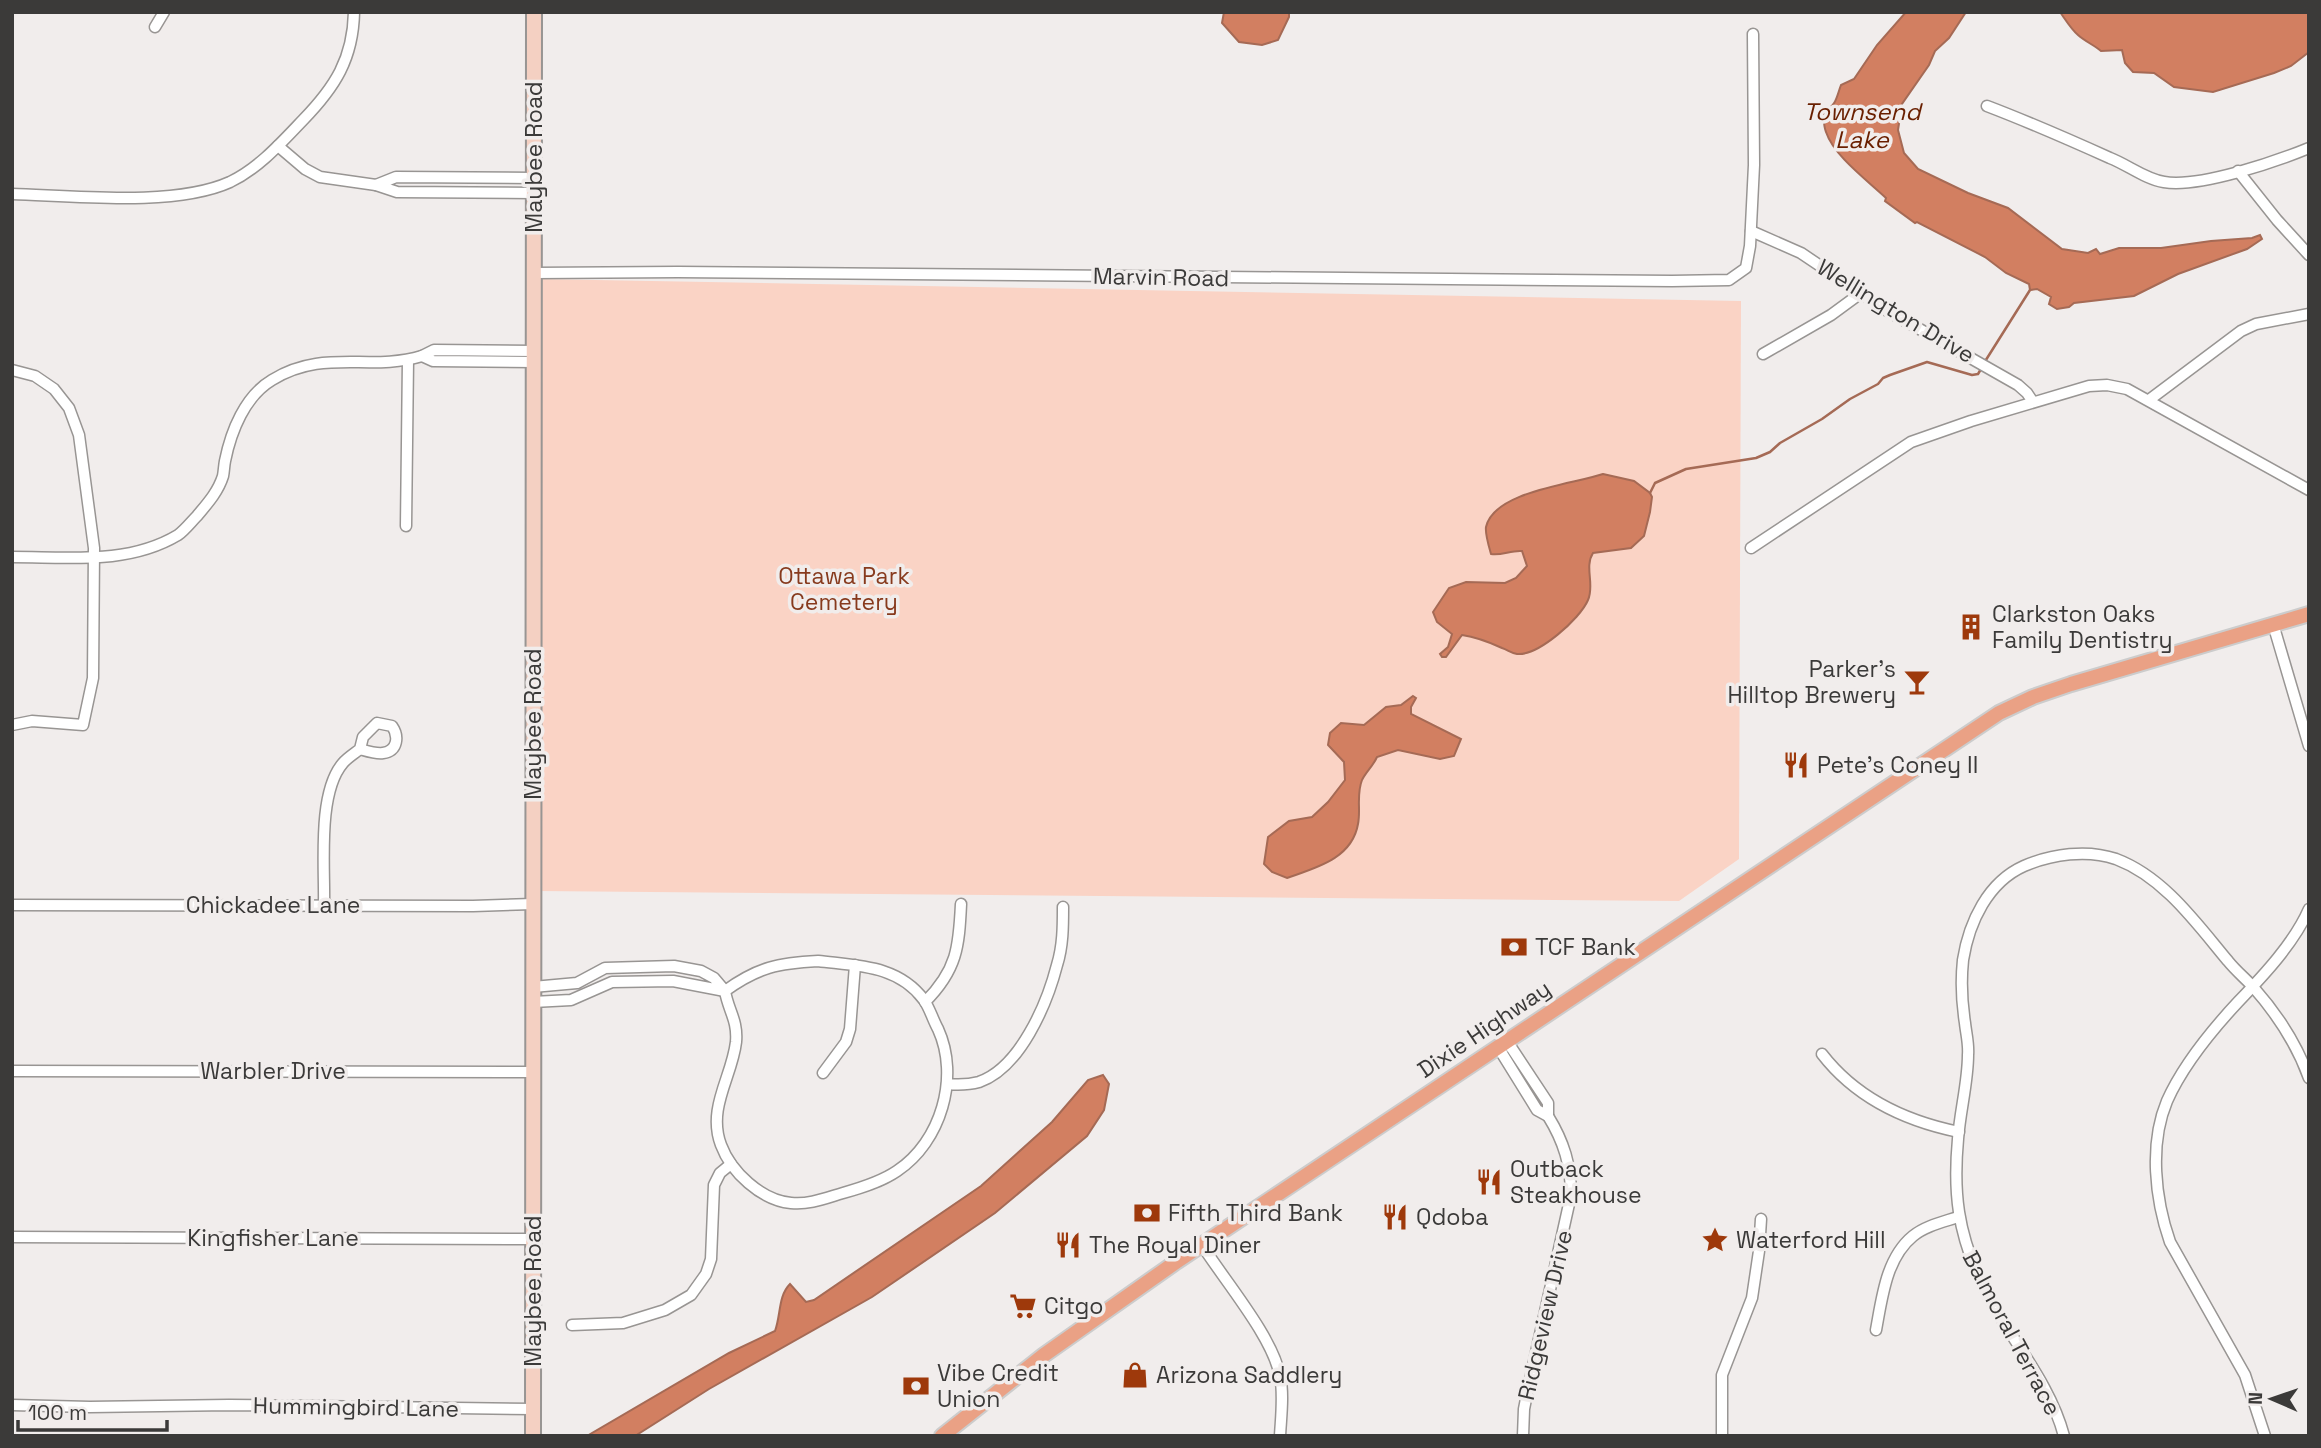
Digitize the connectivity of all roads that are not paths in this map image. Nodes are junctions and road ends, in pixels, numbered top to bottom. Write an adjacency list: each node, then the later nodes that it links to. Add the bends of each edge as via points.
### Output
1 (164, 12): 4 (street)
2 (354, 12): 7 (street, via 354,36 338,76 321,102)
3 (534, 12): 12 (main road, Maybee Road)
4 (155, 27)
5 (1752, 34): 15 (street)
6 (1987, 106): 9 (street, via 2166,183)
7 (278, 146): 11 (street, via 320,177); 14 (street, via 231,181 185,196)
8 (2309, 148): 9 (street)
9 (2238, 171): 16 (street)
10 (446, 177): 11 (street, via 397,177); 12 (street); 13 (street)
11 (376, 185): 13 (street, via 397,192)
12 (534, 185): 13 (street); 17 (main road, Maybee Road)
13 (446, 192)
14 (12, 194)
15 (1751, 231): 17 (street, Marvin Road, via 1746,268 1717,281); 18 (street, Wellington Drive, via 1801,253)
16 (2309, 255)
17 (535, 273): 21 (main road, Maybee Road)
18 (1861, 293): 20 (street); 25 (street, Wellington Drive, via 2018,384)
19 (2309, 314): 24 (street, via 2241,331)
20 (1763, 354)
21 (535, 356): 22 (street, via 471,356 434,350); 36 (main road, Maybee Road)
22 (408, 360): 27 (street); 30 (street, via 318,362 270,380 246,405 213,498 181,533 133,554)
23 (12, 370): 30 (street, via 35,376 54,389 69,408 79,435)
24 (2149, 400): 25 (street, via 2107,385); 26 (street)
25 (2033, 402): 28 (street, via 1911,442)
26 (2309, 490)
27 (406, 526)
28 (1751, 548)
29 (12, 557): 30 (street)
30 (94, 558): 33 (street, via 93,678 83,724 32,721)
31 (2309, 614): 32 (main road, Dixie Highway)
32 (2273, 624): 34 (street); 52 (main road, Dixie Highway, via 2071,684 1999,713)
33 (12, 725)
34 (2309, 746)
35 (360, 749): 39 (street, via 343,763 329,796)
36 (533, 904): 39 (street, Chickadee Lane); 46 (main road, Maybee Road)
37 (961, 904): 51 (street, via 955,961)
38 (12, 905): 39 (street, Chickadee Lane)
39 (324, 905)
40 (1063, 907): 58 (street, via 1058,964 1031,1030 1008,1063 995,1073 963,1085)
41 (2309, 909): 47 (street)
42 (855, 965): 48 (street, via 818,961 775,964); 51 (street, via 895,975); 56 (street, via 850,1029)
43 (674, 966): 44 (street); 45 (street, via 605,968); 48 (street, via 701,971)
44 (673, 981): 48 (street); 49 (street, via 612,982)
45 (577, 983): 46 (street); 49 (street)
46 (533, 987): 50 (main road, Maybee Road)
47 (2253, 987): 57 (street, Balmoral Terrace, via 2289,1037); 59 (street, Balmoral Terrace, via 2145,873 2088,853 2057,855 2016,869 1996,885 1968,934 1963,962 1968,1054); 76 (street, via 2198,1049 2167,1102 2157,1164 2162,1220 2170,1242 2245,1375)
48 (725, 991): 60 (street, via 737,1025 736,1041 718,1097 716,1125)
49 (584, 996): 50 (street)
50 (533, 1002): 55 (main road, Maybee Road)
51 (925, 1002): 58 (street, via 945,1051)
52 (1502, 1044): 65 (main road, Dixie Highway); 73 (street, Ridgeview Drive, via 1537,1110 1548,1116 1564,1144 1571,1178 1528,1384)
53 (1822, 1054): 59 (street, via 1877,1103 1907,1119)
54 (12, 1071): 55 (street, Warbler Drive)
55 (533, 1072): 64 (main road, Maybee Road)
56 (823, 1073)
57 (2309, 1078)
58 (947, 1084): 60 (street, via 939,1118 925,1143 898,1170 870,1184 825,1199 792,1203 759,1191)
59 (1959, 1132): 61 (street, Balmoral Terrace)
60 (731, 1164): 66 (street, via 714,1185 712,1259 691,1295 665,1310 623,1323)
61 (1958, 1217): 67 (street, via 1913,1236 1898,1252); 75 (street, Balmoral Terrace, via 1982,1284 2044,1387)
62 (1761, 1219): 74 (street, via 1752,1298 1722,1376)
63 (12, 1237): 64 (street, Kingfisher Lane)
64 (533, 1239): 69 (main road, Maybee Road)
65 (1202, 1245): 71 (main road, Dixie Highway, via 1044,1355); 72 (street, via 1263,1335 1278,1366)
66 (572, 1325)
67 (1876, 1330)
68 (12, 1405): 69 (street, Hummingbird Lane)
69 (533, 1409): 70 (main road, Maybee Road)
70 (533, 1436)
71 (942, 1436)
72 (1280, 1436)
73 (1523, 1436)
74 (1722, 1436)
75 (2064, 1436)
76 (2265, 1436)

